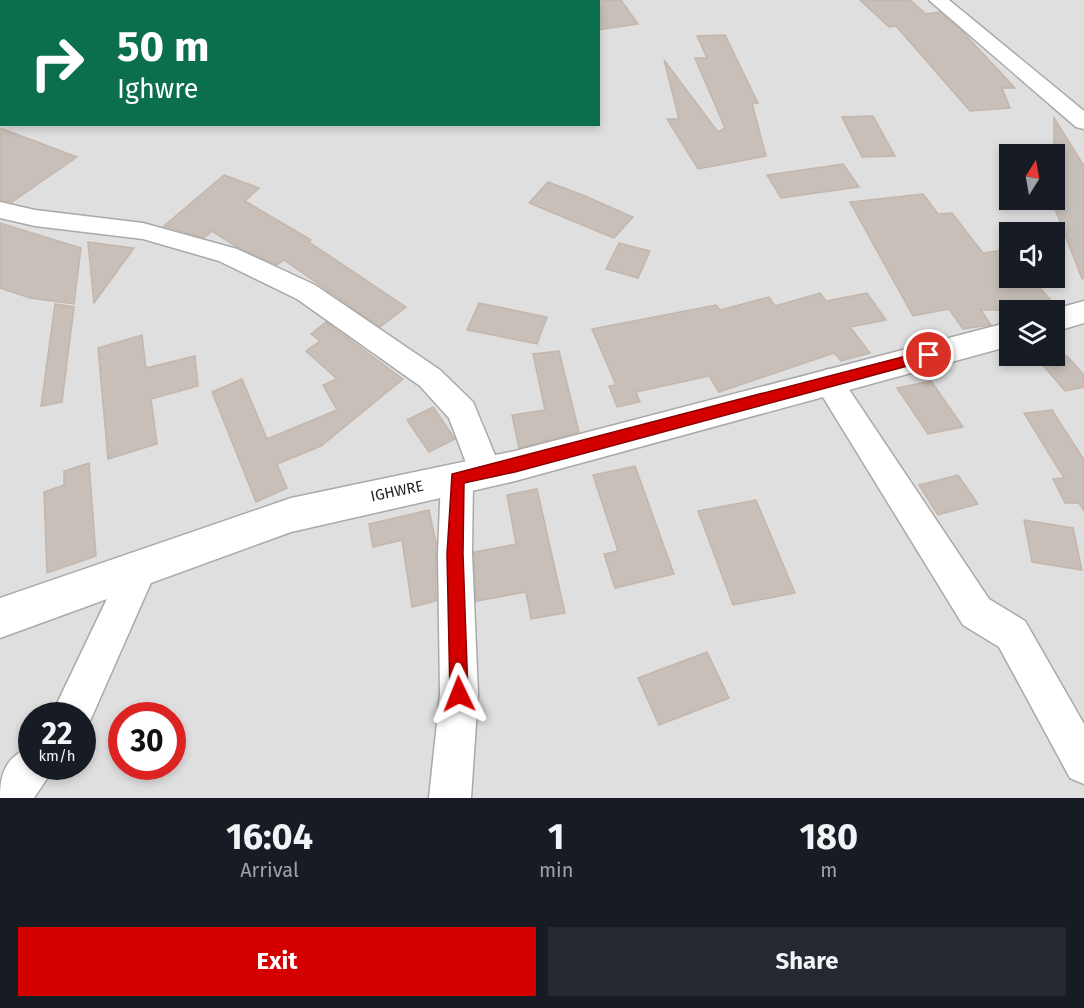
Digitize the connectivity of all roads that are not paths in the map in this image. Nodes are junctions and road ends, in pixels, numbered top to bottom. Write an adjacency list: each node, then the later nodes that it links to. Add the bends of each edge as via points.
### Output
1 (938, 0): 2 (street)
2 (1084, 122)
3 (0, 210): 8 (street, via 143,231 228,255 306,292 430,378 462,411)
4 (1084, 312): 5 (street)
5 (1065, 318)
6 (999, 337): 7 (street, IGHWRE)
7 (828, 381): 8 (street, IGHWRE); 12 (street, via 976,612 1012,634)
8 (471, 475): 9 (street, IGHWRE, via 291,515); 15 (street, via 455,554 459,694)
9 (140, 569): 10 (street, IGHWRE); 11 (street)
10 (0, 618)
11 (78, 702)
12 (1084, 764)
13 (22, 780): 14 (street)
14 (8, 798)
15 (450, 798)

